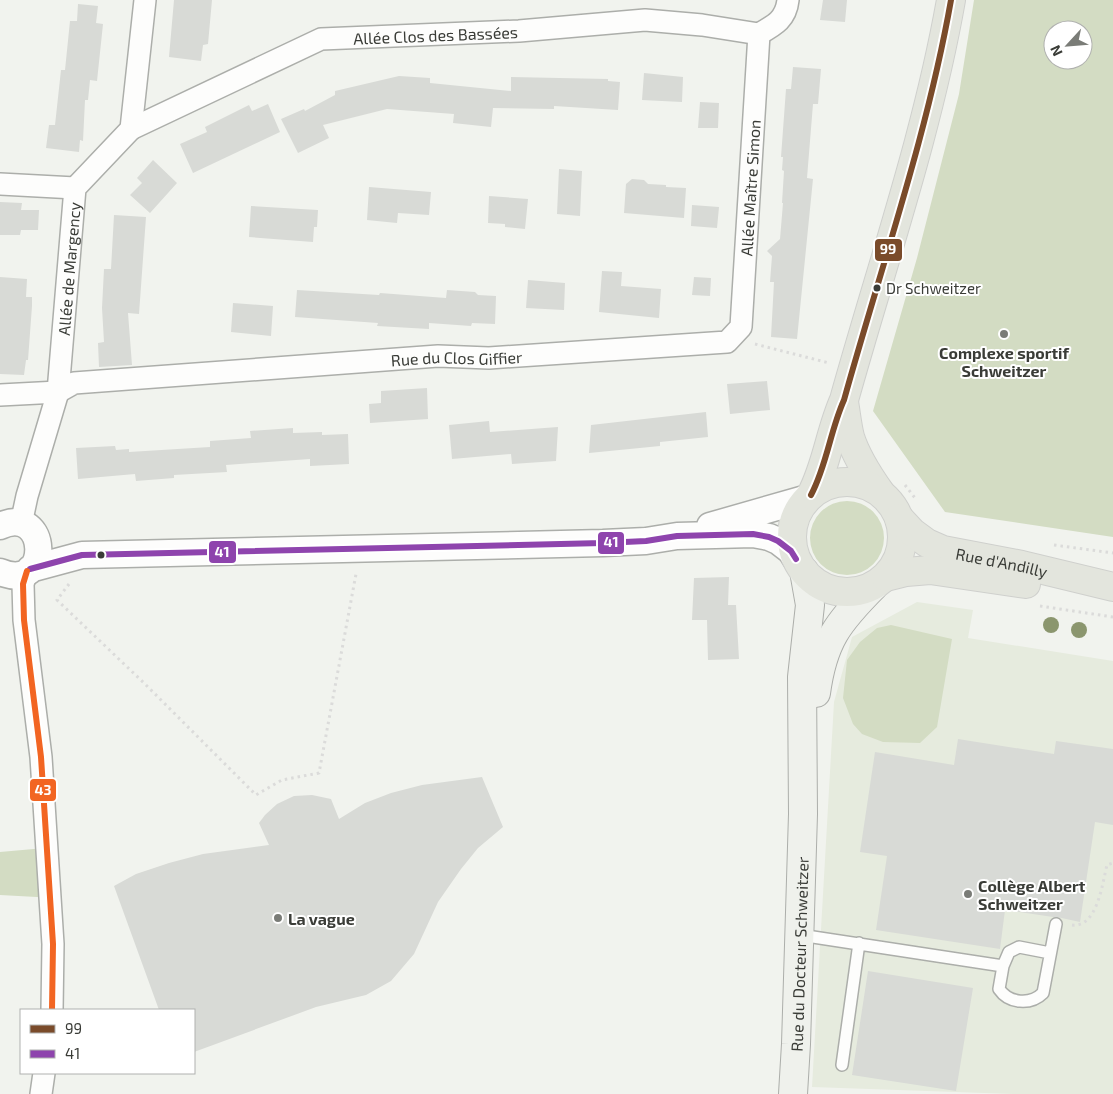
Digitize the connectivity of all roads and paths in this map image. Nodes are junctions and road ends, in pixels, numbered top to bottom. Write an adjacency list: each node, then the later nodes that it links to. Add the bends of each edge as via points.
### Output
1 (144, 0): 5 (street)
2 (788, 0): 4 (street, via 786,12 775,25)
3 (951, 0): 9 (main road, Rue du Docteur Schweitzer, via 932,91)
4 (759, 34): 5 (street, Allée Clos des Bassées, via 702,24 645,20 519,31 321,39); 8 (street, Allée Maître Simon, via 740,327)
5 (131, 129): 7 (street, Allée de Margency)
6 (0, 184): 7 (street)
7 (75, 188): 10 (street, Allée de Margency)
8 (732, 338): 9 (path); 10 (street, Rue du Clos Giffier, via 727,342 619,350 489,358 438,356 74,382)
9 (853, 367): 12 (main road, Rue du Docteur Schweitzer)
10 (58, 392): 11 (street); 16 (street, Allée de Margency)
11 (0, 395)
12 (844, 400): 13 (main road, Rue du Docteur Schweitzer, via 853,446 870,477); 14 (main road, Rue du Docteur Schweitzer, via 837,414 823,471)
13 (890, 486): 14 (main road, Rue du Docteur Schweitzer, via 845,481 833,483); 15 (path); 15 (main road, Rue du Docteur Schweitzer, via 892,503)
14 (809, 496): 17 (street); 22 (main road, Rue du Docteur Schweitzer, via 795,518 792,532)
15 (908, 509): 25 (main road, Rue du Docteur Schweitzer, via 900,556); 26 (main road, Rue d'Andilly, via 912,532 943,550)
16 (19, 529): 21 (street); 23 (street, via 39,548 38,556)
17 (677, 536): 19 (street, via 602,543); 22 (street, via 763,535 784,545)
18 (1051, 544): 20 (path)
19 (359, 548): 21 (street); 28 (path, via 319,773 282,780 256,795)
20 (1113, 553)
21 (82, 555): 23 (street)
22 (800, 565): 25 (main road, via 814,581 827,589 859,591); 29 (main road, Rue du Docteur Schweitzer, via 810,605 802,677)
23 (28, 570): 24 (street, via 15,575); 31 (street, via 23,584 24,620 41,757)
24 (0, 573): 31 (street, via 8,591 28,758)
25 (880, 581): 27 (main road, Rue d'Andilly, via 906,572 930,570); 29 (main road, Rue du Docteur Schweitzer, via 853,607 832,635 821,662)
26 (1113, 587)
27 (1113, 593)
28 (57, 600)
29 (803, 814): 33 (main road, Rue du Docteur Schweitzer)
30 (1113, 863): 32 (path, via 1108,866 1088,921 1078,926)
31 (49, 878): 37 (street)
32 (1056, 924): 35 (lane)
33 (800, 935): 34 (lane); 41 (main road, Rue du Docteur Schweitzer)
34 (859, 943): 36 (lane); 38 (lane)
35 (1050, 953): 36 (lane, via 1019,947 1009,952); 36 (lane, via 1043,993 1030,1001 1009,1000 1002,994 999,989)
36 (1003, 966)
37 (52, 1009)
38 (842, 1065)
39 (44, 1074): 40 (street)
40 (42, 1094)
41 (793, 1094)

